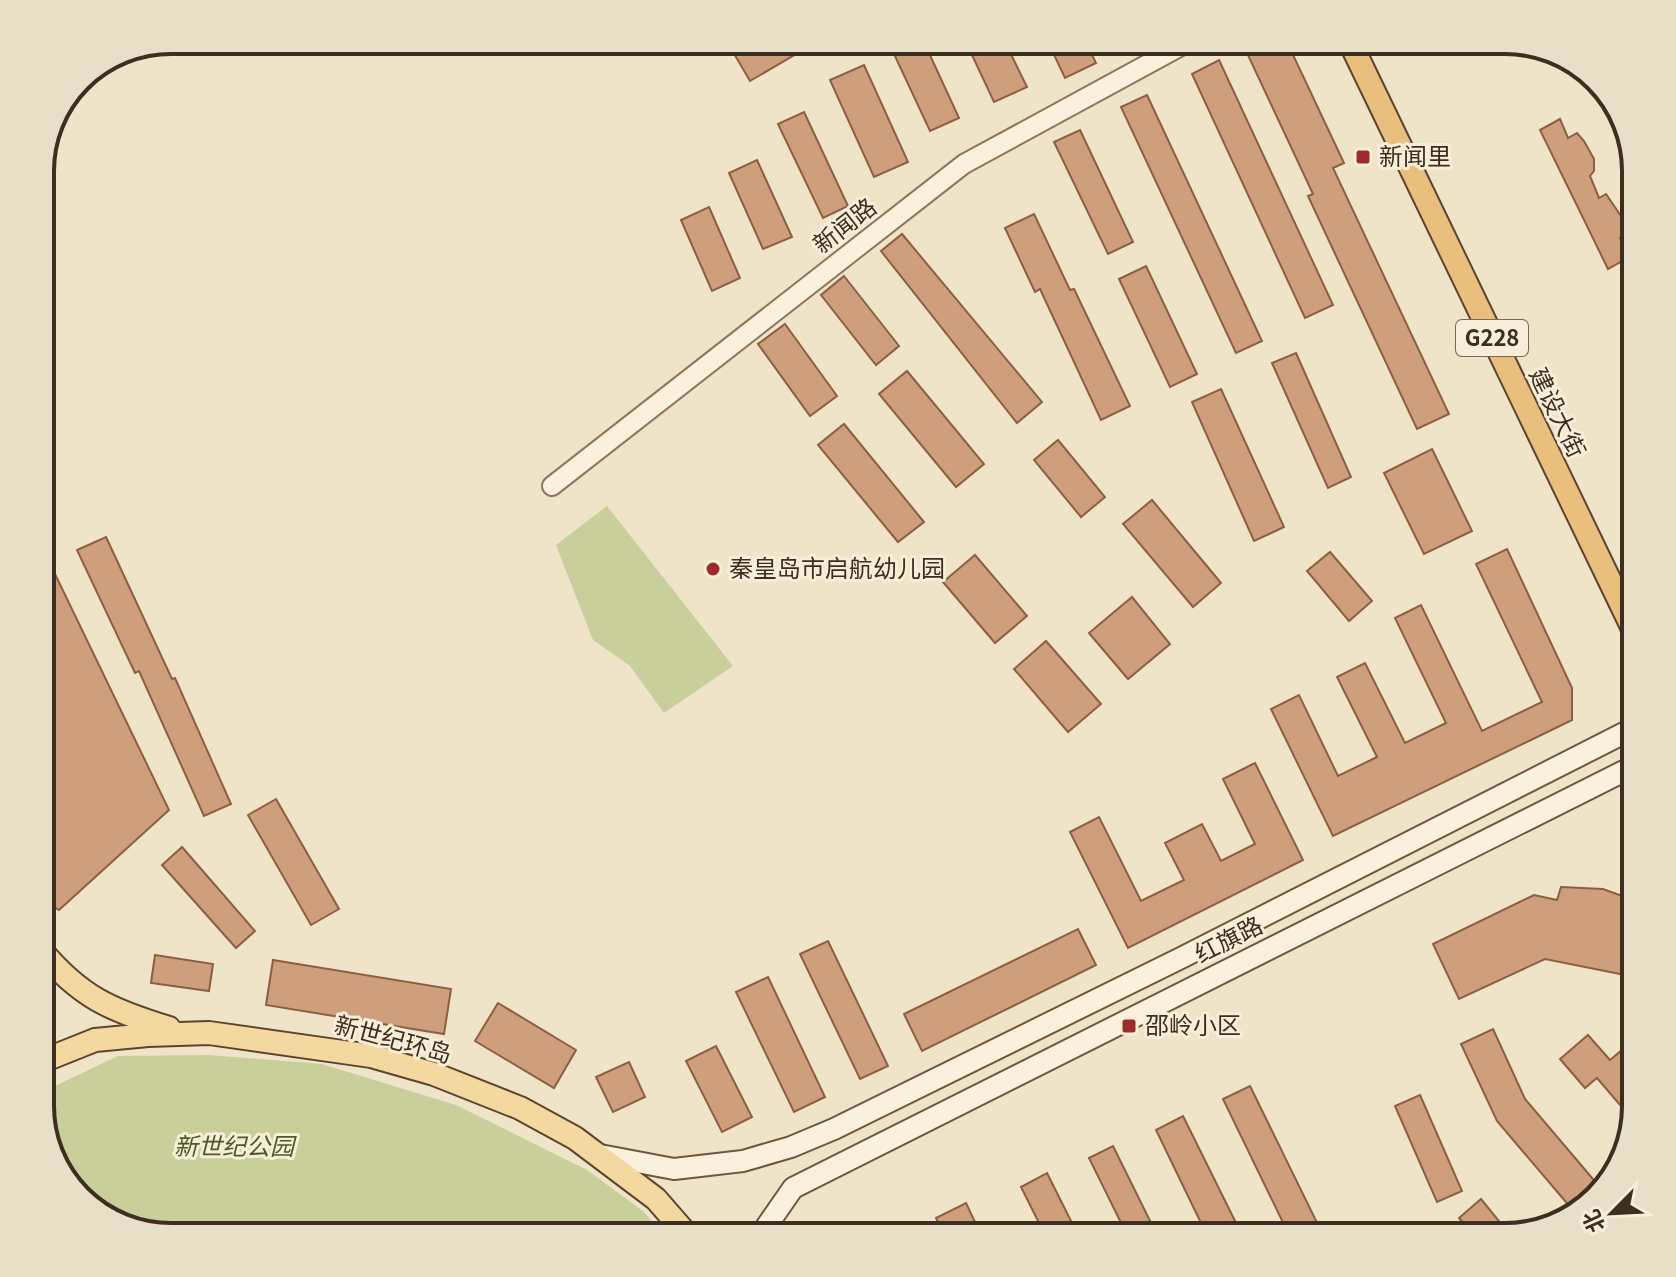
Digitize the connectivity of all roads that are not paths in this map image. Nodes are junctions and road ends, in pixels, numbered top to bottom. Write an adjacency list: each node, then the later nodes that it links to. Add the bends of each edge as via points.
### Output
1 (1166, 54): 3 (street, 新闻路, via 964,164)
2 (1356, 54): 4 (highway, 建设大街 / G228)
3 (552, 486)
4 (1622, 606)
5 (1622, 734): 10 (main road, via 1179,959 791,1147 743,1161 674,1169)
6 (1622, 772): 12 (main road, 红旗路, via 793,1188)
7 (54, 966): 8 (main road, via 85,994 124,1015)
8 (209, 1033): 9 (main road, 新世纪环岛, via 95,1040); 10 (main road, 新世纪环岛, via 371,1056 434,1074 520,1108)
9 (54, 1056)
10 (600, 1155): 11 (main road, 新世纪环岛, via 656,1199)
11 (677, 1223)
12 (769, 1223)

